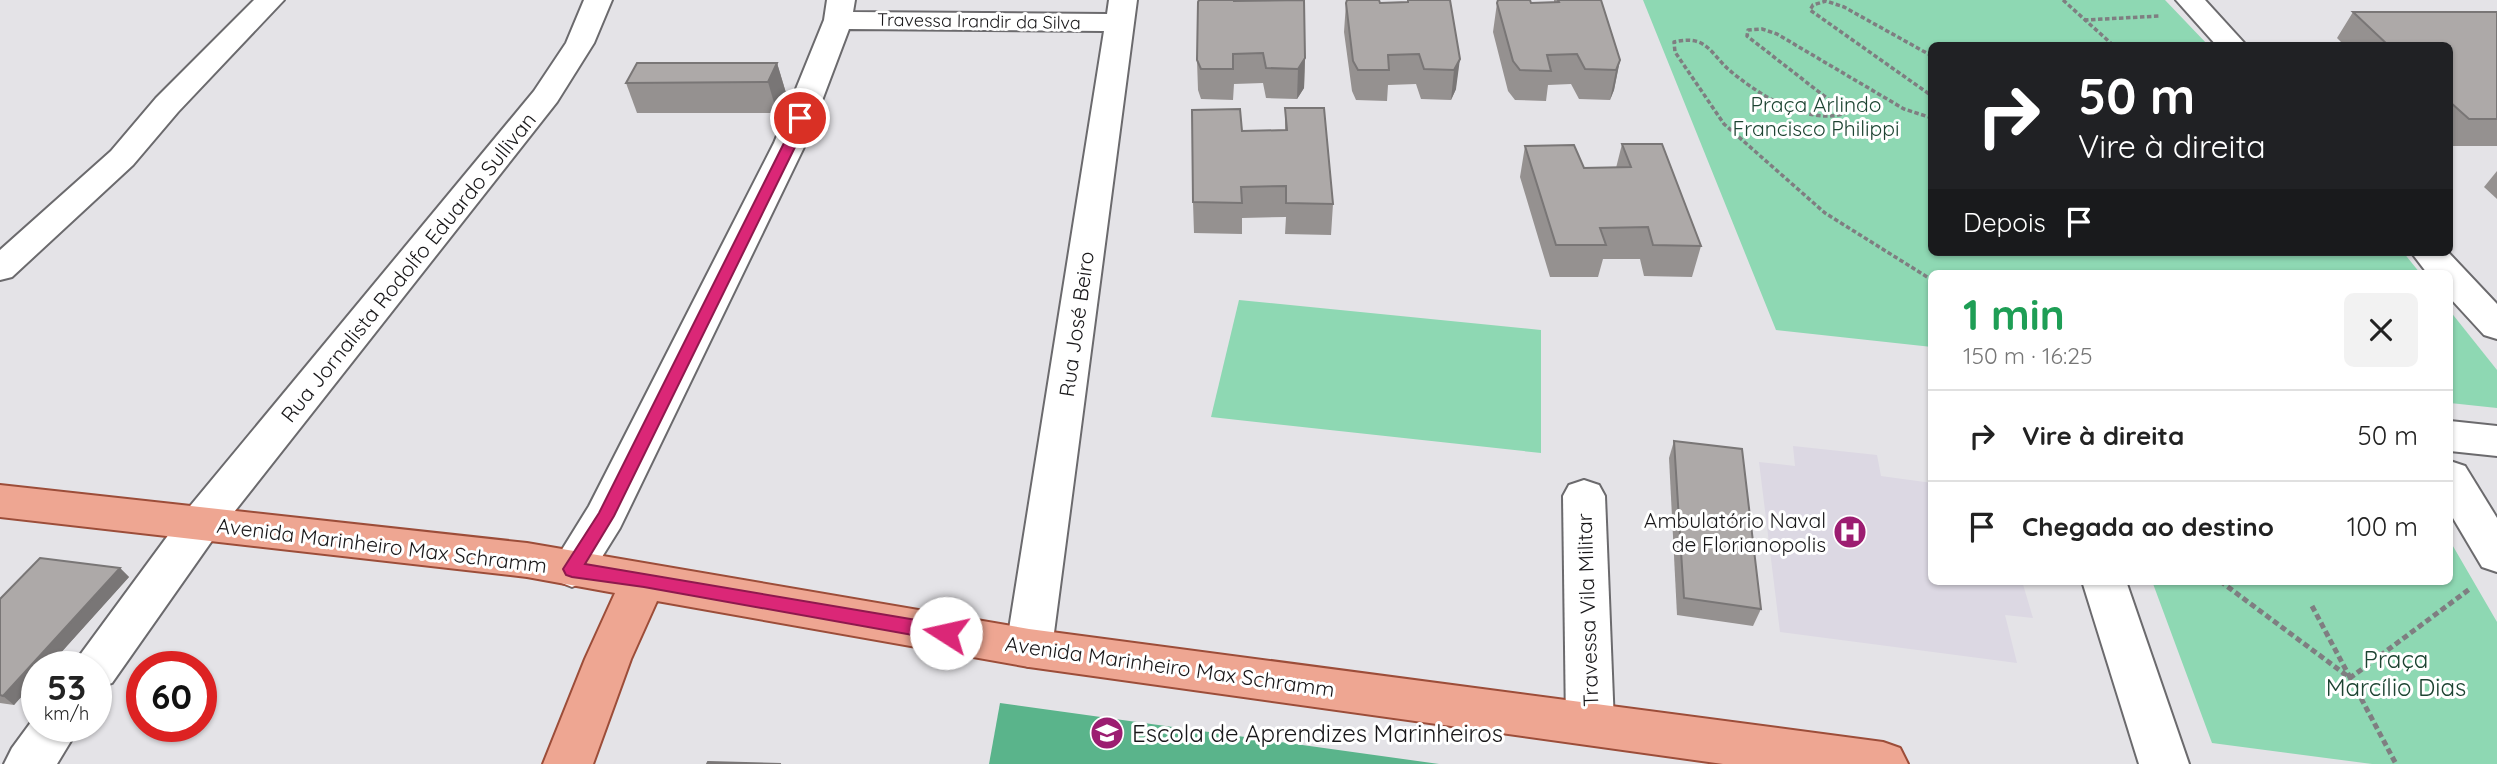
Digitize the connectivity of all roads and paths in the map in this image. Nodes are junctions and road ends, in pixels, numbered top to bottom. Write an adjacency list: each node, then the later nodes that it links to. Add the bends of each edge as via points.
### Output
1 (270, 0): 14 (street, via 122,158)
2 (598, 0): 24 (street, Rua Jornalista Rodolfo Eduardo Sullivan, via 580,43 546,96)
3 (2063, 0): 7 (path)
4 (2197, 7): 7 (path); 9 (street)
5 (839, 10): 6 (street, Travessa Irandir da Silva); 26 (street, via 790,143 606,516)
6 (1121, 11): 31 (street, Rua José Beiro)
7 (2084, 20): 8 (path)
8 (2109, 42)
9 (2229, 42)
10 (1928, 54): 11 (path, via 1844,7 1826,1 1810,10)
11 (1928, 93)
12 (1928, 117): 16 (path, via 1904,109 1762,29 1748,30 1747,36 1846,113 1822,119 1800,111 1753,88 1704,46 1687,39 1674,42 1675,52 1724,124 1825,213)
13 (2431, 256): 15 (street)
14 (0, 269)
15 (2445, 270)
16 (1928, 277)
17 (2453, 278): 18 (street)
18 (2497, 326)
19 (2453, 436): 20 (street)
20 (2497, 441)
21 (2453, 485): 25 (street)
22 (1584, 496): 34 (street, Travessa Vila Militar)
23 (0, 502): 24 (main road, Avenida Marinheiro Max Schramm)
24 (201, 523): 26 (main road, Avenida Marinheiro Max Schramm); 32 (street, Rua Jornalista Rodolfo Eduardo Sullivan)
25 (2483, 566): 33 (path, via 2477,583)
26 (572, 569): 27 (main road, Avenida Marinheiro Max Schramm)
27 (644, 579): 31 (main road, Avenida Marinheiro Max Schramm); 37 (main road)
28 (2105, 585): 39 (street)
29 (2225, 585): 33 (path)
30 (2312, 606): 33 (path)
31 (1029, 648): 34 (main road, Avenida Marinheiro Max Schramm)
32 (109, 651)
33 (2350, 678): 40 (path)
34 (1590, 724): 38 (main road, Avenida Marinheiro Max Schramm)
35 (44, 742): 36 (street)
36 (29, 764)
37 (568, 764)
38 (1884, 764)
39 (2164, 764)
40 (2396, 764)

